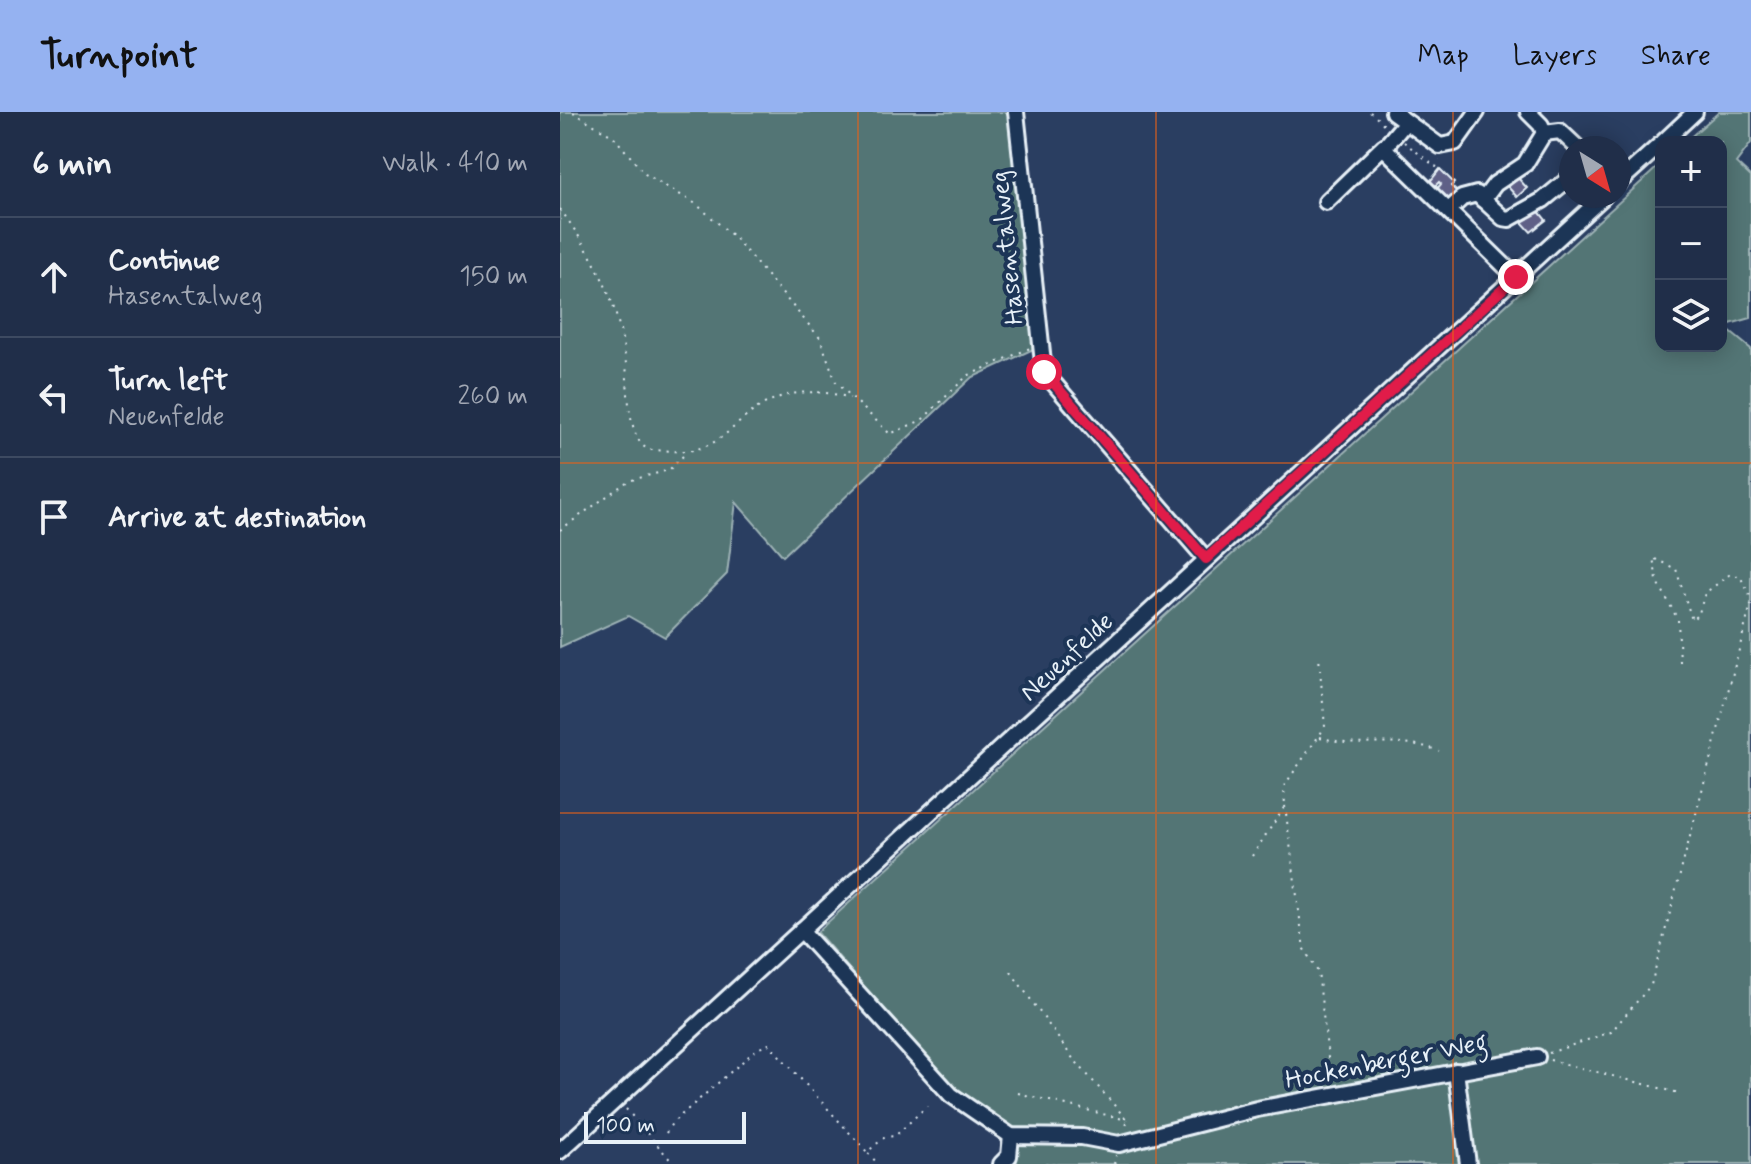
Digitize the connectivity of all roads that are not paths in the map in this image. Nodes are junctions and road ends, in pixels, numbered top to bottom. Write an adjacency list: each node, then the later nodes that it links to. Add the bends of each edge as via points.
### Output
1 (1016, 112): 19 (street, Hasentalweg, via 1044,372)
2 (1393, 112): 6 (street)
3 (1477, 112): 6 (street, via 1461,138 1449,146)
4 (1528, 112): 7 (street)
5 (1695, 112): 9 (street)
6 (1400, 129): 10 (street)
7 (1544, 133): 8 (street, via 1560,131); 14 (street, via 1525,164 1495,184)
8 (1565, 136)
9 (1669, 136)
10 (1384, 146): 15 (street); 17 (street)
11 (1655, 149): 12 (street)
12 (1631, 171)
13 (1559, 187): 14 (street, via 1509,219)
14 (1483, 200): 17 (street, via 1471,194)
15 (1326, 202)
16 (1591, 208): 18 (street, Neuenfelde)
17 (1449, 210): 18 (street)
18 (1516, 277): 19 (street, Neuenfelde)
19 (1206, 559): 20 (street, Neuenfelde)
20 (801, 930): 23 (street, via 951,1095); 24 (street, Neuenfelde)
21 (1537, 1057): 22 (street, Hockenberger Weg)
22 (1456, 1071): 23 (street, Hockenberger Weg, via 1257,1109 1119,1144 1082,1137); 26 (street)
23 (1011, 1136): 25 (street, via 1009,1156)
24 (560, 1151)
25 (1001, 1164)
26 (1468, 1164)

